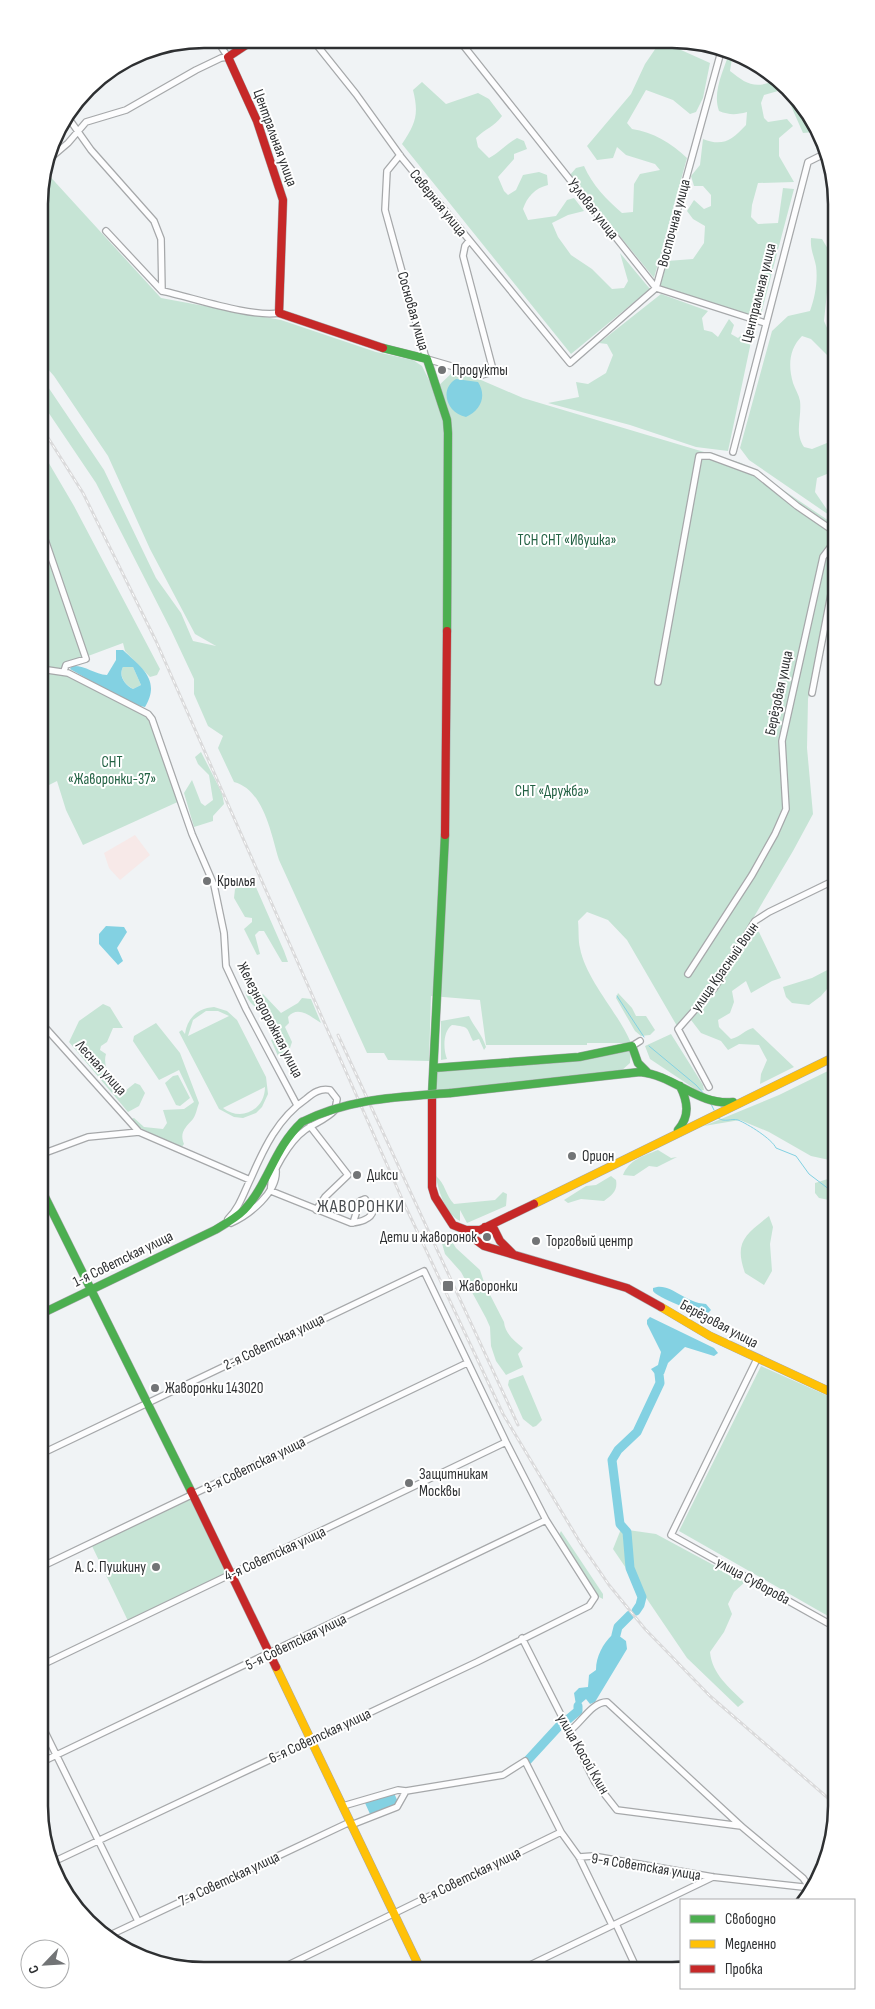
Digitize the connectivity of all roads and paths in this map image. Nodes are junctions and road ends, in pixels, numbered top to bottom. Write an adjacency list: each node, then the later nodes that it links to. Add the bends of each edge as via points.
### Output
1 (222, 48): 6 (street, Центральная улица)
2 (242, 48): 6 (street)
3 (319, 48): 10 (street, Северная улица)
4 (465, 48): 14 (street, Узловая улица)
5 (720, 55): 14 (street, Восточная улица)
6 (228, 57): 8 (street, via 196,70 126,110 86,122); 16 (street, Центральная улица, via 257,122 283,200)
7 (71, 121): 8 (street)
8 (79, 130): 9 (street); 15 (street, via 91,150 159,230)
9 (57, 152)
10 (400, 155): 13 (street, Северная улица); 18 (street, Сосновая улица, via 387,174 386,216)
11 (820, 156): 17 (street, Центральная улица, via 808,162)
12 (106, 231): 15 (street)
13 (470, 241): 14 (street, Северная улица, via 570,363); 18 (street, Сосновая улица, via 463,256 492,369 486,375 477,375)
14 (656, 288): 17 (street)
15 (162, 291): 16 (street, via 229,308 260,313)
16 (279, 312): 18 (street, via 385,349)
17 (765, 323): 19 (street, Центральная улица)
18 (427, 359): 35 (street, via 448,433 445,845)
19 (734, 452)
20 (828, 527): 26 (street, via 756,473 710,456 699,456)
21 (48, 548): 25 (street, via 86,659 66,665)
22 (828, 551): 29 (street, Берёзовая улица, via 823,557 782,741 786,809 752,875)
23 (828, 610): 27 (street)
24 (48, 670): 25 (street)
25 (64, 671): 41 (street, Железнодорожная улица, via 151,716 192,834 214,885 224,933 226,966)
26 (658, 682)
27 (812, 693)
28 (828, 885): 39 (street, улица Красный Воин, via 755,921 715,987 678,1029)
29 (688, 974)
30 (48, 1031): 43 (street, Лесная улица)
31 (640, 1041): 32 (street)
32 (632, 1046): 33 (street); 35 (street, via 579,1057)
33 (636, 1057): 36 (street); 37 (street, via 631,1067)
34 (827, 1060): 40 (street)
35 (434, 1068): 52 (street, via 432,1187 449,1221)
36 (648, 1073): 37 (street); 38 (street)
37 (620, 1074): 54 (street, 1-я Советская улица, bridge, via 345,1104 326,1110 302,1122 278,1149 247,1206)
38 (679, 1084): 40 (street, via 711,1102 727,1104); 44 (street, via 688,1113)
39 (710, 1087)
40 (746, 1099): 44 (street)
41 (297, 1104): 42 (street, via 321,1090 334,1093 335,1110); 46 (street, via 275,1130)
42 (310, 1126): 47 (street, via 293,1142 271,1178); 49 (street, via 348,1175)
43 (139, 1132): 45 (street, Лесная улица, via 88,1137); 46 (street, Лесная улица)
44 (674, 1134): 50 (street)
45 (48, 1152)
46 (250, 1180): 54 (street, via 234,1213)
47 (271, 1191): 49 (street); 54 (street, via 242,1218)
48 (48, 1203): 59 (street)
49 (316, 1210): 51 (street)
50 (516, 1212): 53 (street); 55 (street, via 501,1225)
51 (353, 1223)
52 (461, 1229): 53 (street); 56 (street)
53 (482, 1229): 55 (street, via 491,1228); 56 (street)
54 (216, 1230): 59 (street, 1-я Советская улица)
55 (497, 1235): 57 (street, via 495,1244); 58 (street)
56 (479, 1242): 57 (street)
57 (487, 1247): 58 (street, Берёзовая улица)
58 (515, 1255): 61 (street, Берёзовая улица, via 621,1286)
59 (92, 1290): 60 (street, 1-я Советская улица); 64 (street)
60 (48, 1311)
61 (757, 1359): 63 (street); 69 (street, Берёзовая улица)
62 (467, 1363): 64 (street, 2-я Советская улица, via 424,1271); 65 (street); 67 (street, 3-я Советская улица)
63 (827, 1391)
64 (149, 1403): 66 (street, 2-я Советская улица); 67 (street)
65 (506, 1442): 68 (street); 71 (street, 4-я Советская улица)
66 (48, 1451)
67 (192, 1496): 70 (street, 3-я Советская улица); 71 (street)
68 (546, 1520): 73 (street, 6-я Советская улица, via 594,1594 594,1600 589,1606); 74 (street, 5-я Советская улица)
69 (671, 1535): 72 (street, улица Суворова)
70 (48, 1564)
71 (231, 1575): 74 (street); 75 (street, 4-я Советская улица)
72 (827, 1623)
73 (522, 1638): 76 (street, улица Косой Клин); 78 (street, 6-я Советская улица)
74 (269, 1655): 78 (street); 79 (street, 5-я Советская улица)
75 (48, 1662)
76 (568, 1732): 84 (street, улица Косой Клин, via 595,1782 616,1810); 84 (street, via 596,1706 607,1702)
77 (48, 1739): 79 (street)
78 (311, 1740): 82 (street); 86 (street, 6-я Советская улица)
79 (56, 1756): 80 (street, 5-я Советская улица); 86 (street)
80 (48, 1760)
81 (406, 1791): 82 (street, via 398,1790); 83 (street, 7-я Советская улица, via 396,1807); 85 (street, via 503,1775 525,1761)
82 (343, 1806): 83 (street)
83 (351, 1823): 92 (street); 93 (street, 7-я Советская улица)
84 (741, 1826): 90 (street)
85 (561, 1832): 87 (street); 92 (street, 8-я Советская улица)
86 (98, 1841): 88 (street, 6-я Советская улица); 93 (street)
87 (579, 1857): 89 (street, 9-я Советская улица, via 593,1856); 94 (street)
88 (58, 1861)
89 (713, 1878): 91 (street, 9-я Советская улица); 94 (street, 9-я Советская улица)
90 (807, 1883)
91 (804, 1887)
92 (394, 1913): 96 (street, 8-я Советская улица); 97 (street)
93 (138, 1921): 95 (street, 7-я Советская улица)
94 (614, 1924): 98 (street, 9-я Советская улица); 99 (street)
95 (114, 1933)
96 (294, 1962)
97 (417, 1962)
98 (536, 1962)
99 (633, 1962)

